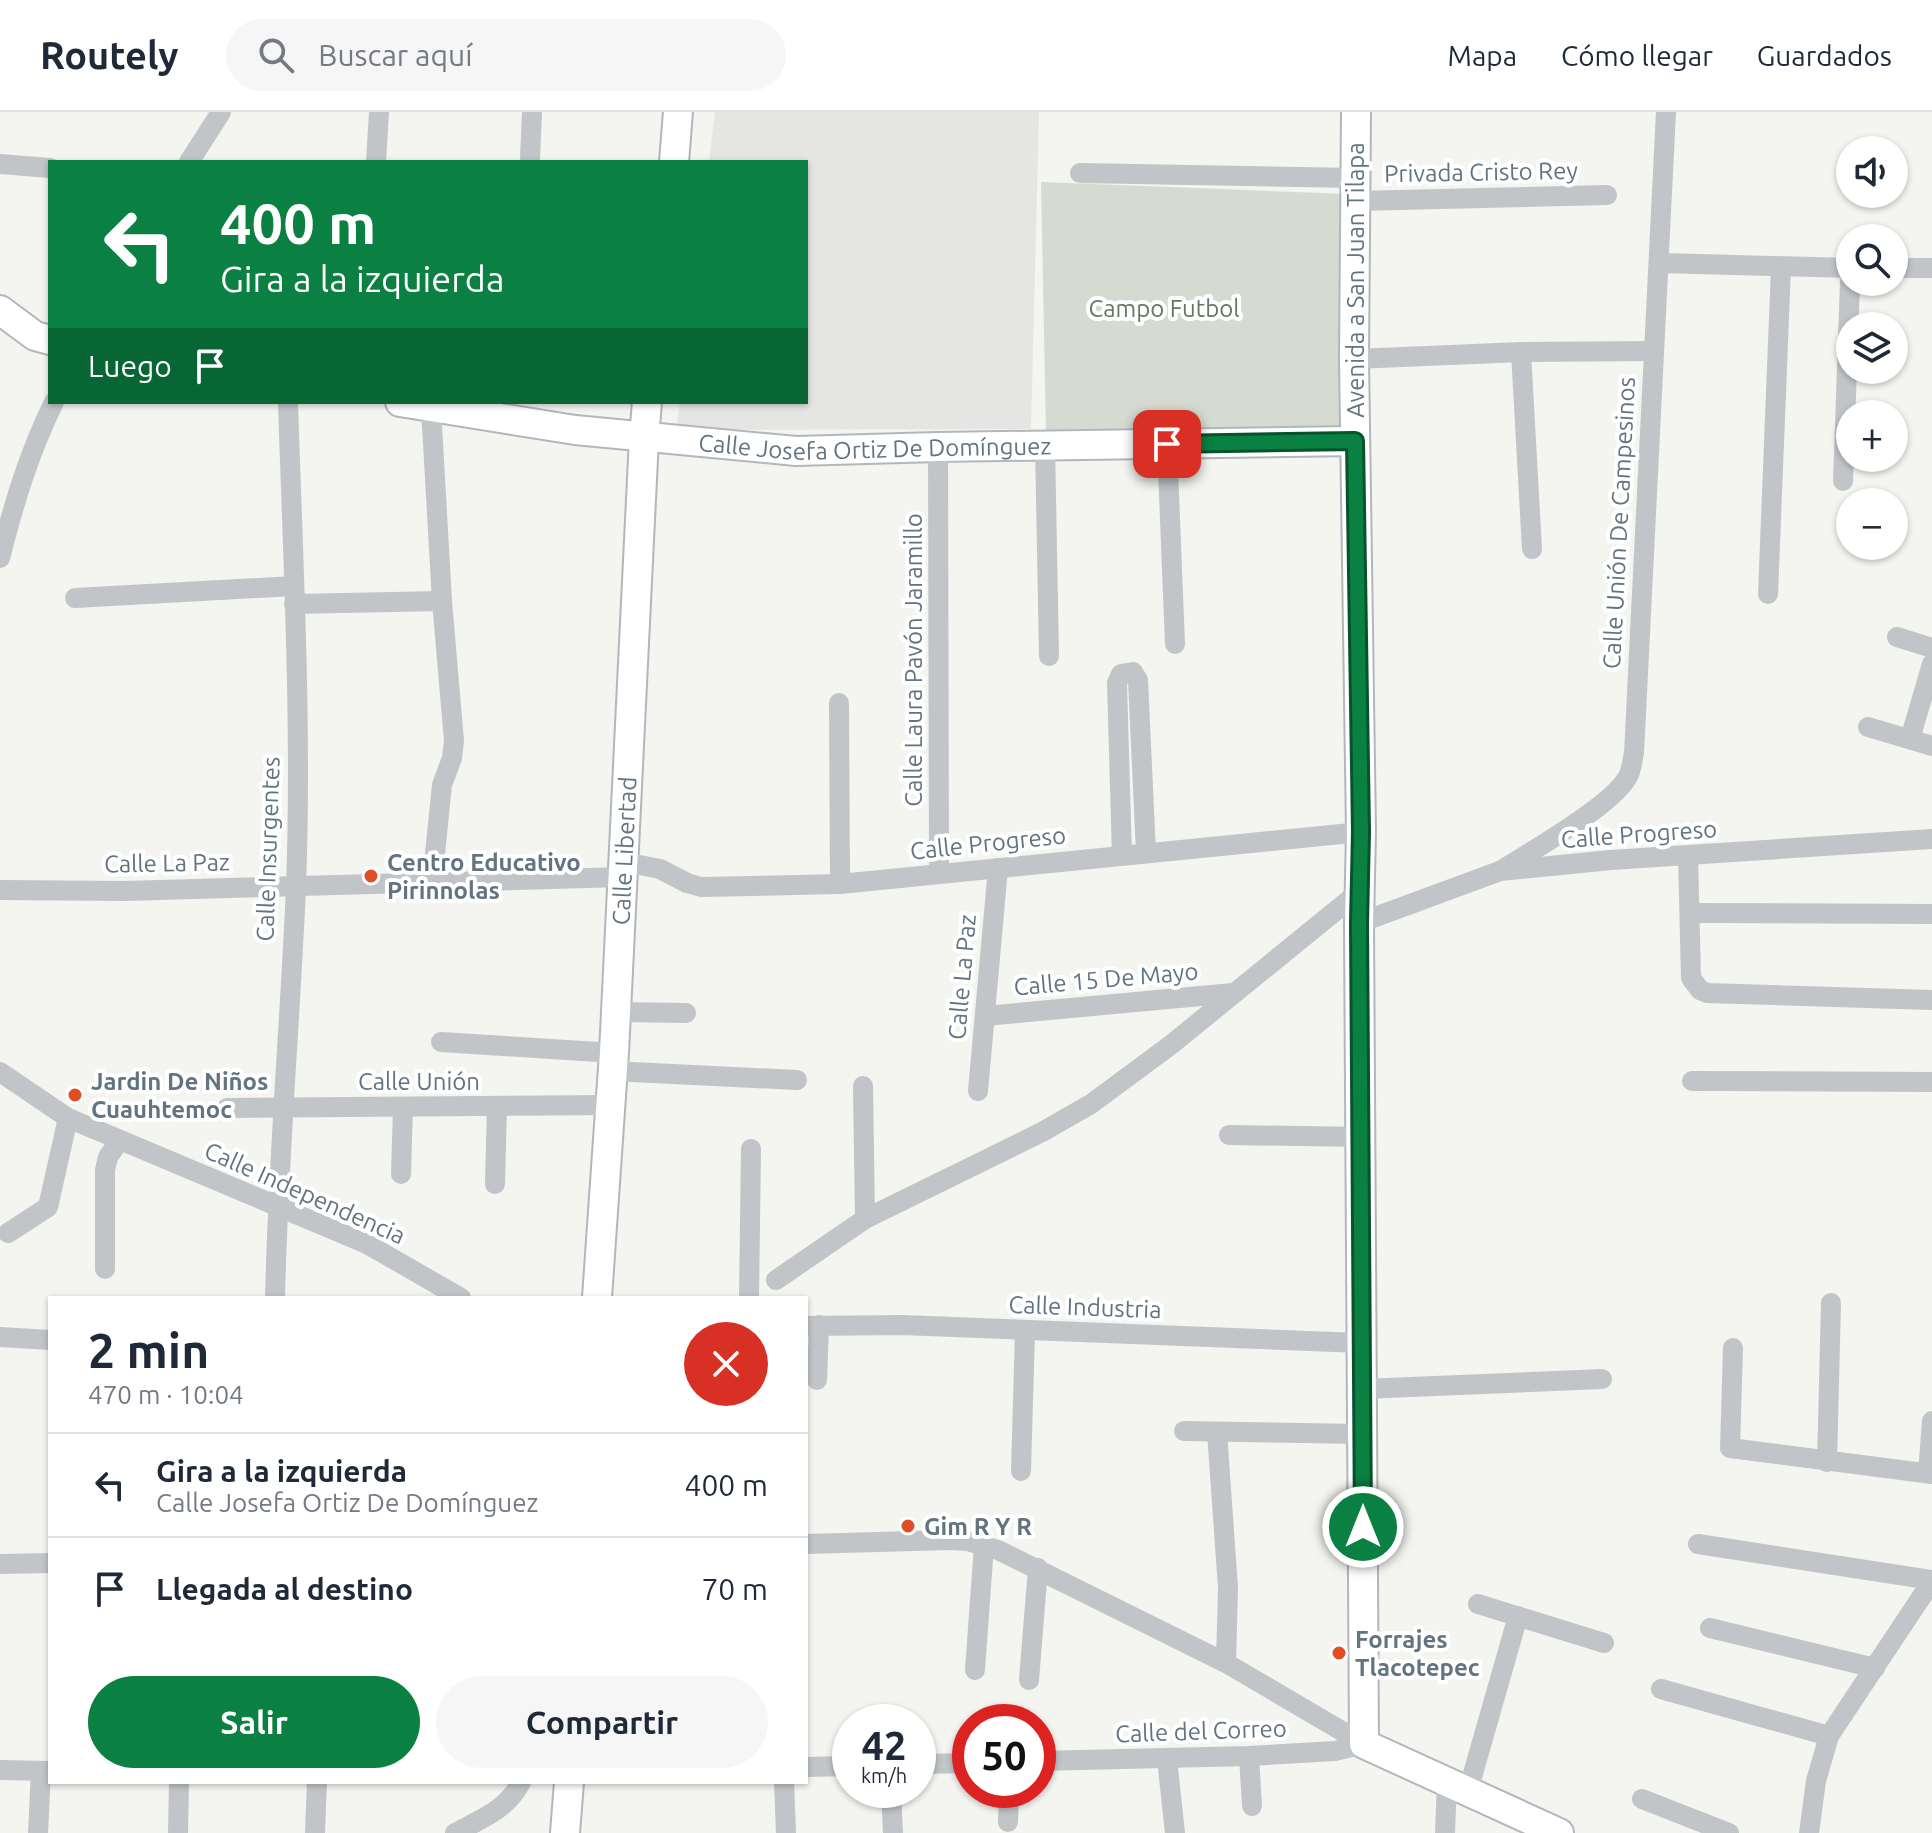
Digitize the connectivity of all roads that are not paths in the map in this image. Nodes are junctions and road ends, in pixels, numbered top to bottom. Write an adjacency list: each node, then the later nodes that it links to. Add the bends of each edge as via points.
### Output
1 (221, 112): 8 (street)
2 (379, 112): 9 (street)
3 (532, 112): 7 (street)
4 (678, 112): 10 (main road)
5 (1356, 112): 14 (main road, Avenida a San Juan Tilapa)
6 (1666, 112): 16 (street, Calle Unión De Campesinos)
7 (530, 159)
8 (190, 160)
9 (376, 160)
10 (674, 160)
11 (0, 164): 12 (street)
12 (48, 168)
13 (1080, 173): 14 (street, Privada Cristo Rey)
14 (1356, 190): 15 (street, Privada Cristo Rey); 27 (main road, Avenida a San Juan Tilapa)
15 (1607, 195)
16 (1660, 263): 17 (street); 25 (street, Calle Unión De Campesinos)
17 (1781, 267): 18 (street); 41 (street)
18 (1836, 268)
19 (1908, 268): 20 (street)
20 (1932, 268)
21 (1850, 296): 38 (street)
22 (0, 310): 24 (main road)
23 (0, 329): 24 (street)
24 (43, 338)
25 (1654, 351): 26 (street); 63 (street, Calle Unión De Campesinos, via 1631,767 1627,779 1598,806)
26 (1521, 352): 27 (street); 39 (street)
27 (1354, 359): 34 (main road, Avenida a San Juan Tilapa)
28 (53, 404): 40 (street, via 16,494)
29 (288, 404): 42 (street, Calle Insurgentes)
30 (410, 404): 32 (main road, Calle Josefa Ortiz De Domínguez)
31 (647, 404): 33 (main road, Calle Libertad)
32 (431, 408): 33 (main road, Calle Josefa Ortiz De Domínguez); 44 (street)
33 (644, 438): 37 (main road, Calle Josefa Ortiz De Domínguez, via 796,451); 62 (main road, Calle Libertad)
34 (1355, 441): 35 (main road, Calle Josefa Ortiz De Domínguez); 56 (main road, Avenida a San Juan Tilapa)
35 (1167, 444): 36 (main road, Calle Josefa Ortiz De Domínguez); 46 (street)
36 (1045, 445): 37 (main road, Calle Josefa Ortiz De Domínguez); 48 (street)
37 (938, 447): 64 (street, Calle Laura Pavón Jaramillo)
38 (1843, 481)
39 (1532, 549)
40 (0, 558)
41 (1768, 594)
42 (294, 595): 43 (street); 44 (street); 67 (street, Calle Insurgentes)
43 (75, 598)
44 (442, 601): 65 (street, via 454,741 442,785)
45 (1897, 637): 47 (street)
46 (1175, 644)
47 (1932, 648)
48 (1049, 656)
49 (1932, 664): 52 (street)
50 (839, 703): 66 (street)
51 (1868, 727): 52 (street)
52 (1910, 739): 53 (street)
53 (1932, 746)
54 (1143, 819): 55 (street); 55 (street, via 1138,680 1127,672 1117,683); 58 (street)
55 (1121, 820): 59 (street)
56 (1361, 832): 58 (street, Calle Progreso); 69 (main road, Avenida a San Juan Tilapa)
57 (1932, 839): 60 (street, Calle Progreso)
58 (1146, 853): 59 (street, Calle Progreso)
59 (1122, 856): 61 (street, Calle Progreso)
60 (1688, 856): 63 (street, Calle Progreso); 70 (street)
61 (998, 868): 64 (street, Calle Progreso); 77 (street, Calle La Paz)
62 (624, 870): 65 (street, Calle La Paz); 66 (street, Calle Progreso, via 660,869 701,887); 75 (main road, Calle Libertad)
63 (1500, 871): 72 (street, Calle Progreso)
64 (939, 874): 66 (street, Calle Progreso)
65 (432, 883): 67 (street, Calle La Paz)
66 (840, 884)
67 (296, 886): 68 (street, Calle La Paz); 88 (street, Calle Insurgentes)
68 (0, 890)
69 (1360, 891): 72 (main road, Avenida a San Juan Tilapa); 73 (street)
70 (1691, 913): 71 (street); 74 (street, via 1691,978 1707,993)
71 (1932, 914)
72 (1359, 923): 93 (main road, Avenida a San Juan Tilapa)
73 (1233, 993): 77 (street, Calle 15 De Mayo); 99 (street, via 1066,1119)
74 (1932, 1000)
75 (616, 1012): 76 (street); 79 (main road, Calle Libertad)
76 (686, 1013)
77 (985, 1016): 85 (street, Calle La Paz)
78 (441, 1042): 79 (street)
79 (613, 1062): 81 (street); 86 (main road, Calle Libertad)
80 (0, 1072): 91 (street, Calle Independencia)
81 (797, 1080)
82 (1692, 1081): 83 (street)
83 (1932, 1082)
84 (863, 1086): 99 (street)
85 (978, 1091)
86 (610, 1105): 87 (street, Calle Unión); 105 (main road, Calle Libertad)
87 (497, 1106): 89 (street, Calle Unión); 97 (street)
88 (283, 1107): 89 (street, Calle Unión); 90 (street, Calle Unión); 98 (street, Calle Insurgentes)
89 (403, 1107): 96 (street)
90 (227, 1108)
91 (68, 1118): 94 (street, Calle Independencia); 100 (street, via 48,1207)
92 (1229, 1135): 93 (street)
93 (1362, 1137): 112 (main road, Avenida a San Juan Tilapa)
94 (120, 1140): 98 (street, Calle Independencia); 101 (street, via 105,1170)
95 (751, 1149): 106 (street)
96 (401, 1174)
97 (495, 1184)
98 (277, 1205): 103 (street, Calle Insurgentes); 104 (street, Calle Independencia, via 367,1244)
99 (865, 1219): 102 (street)
100 (8, 1233)
101 (105, 1269)
102 (776, 1280)
103 (275, 1296)
104 (458, 1296)
105 (597, 1296)
106 (749, 1296)
107 (1831, 1303): 121 (street)
108 (812, 1326): 109 (street, Calle Industria); 115 (street)
109 (1025, 1331): 112 (street, Calle Industria); 122 (street)
110 (0, 1337): 111 (street)
111 (48, 1340)
112 (1361, 1343): 116 (main road, Avenida a San Juan Tilapa)
113 (1733, 1348): 121 (street, via 1730,1448)
114 (1602, 1379): 116 (street)
115 (817, 1380)
116 (1362, 1389): 120 (main road, Avenida a San Juan Tilapa)
117 (1932, 1421): 123 (street)
118 (1184, 1431): 119 (street)
119 (1217, 1432): 120 (street); 135 (street, via 1228,1588)
120 (1362, 1434): 141 (main road, Avenida a San Juan Tilapa)
121 (1827, 1462): 123 (street)
122 (1021, 1471)
123 (1930, 1473)
124 (808, 1544): 126 (street, via 950,1540)
125 (1698, 1544): 130 (street)
126 (984, 1545): 129 (street); 137 (street)
127 (48, 1563): 128 (street)
128 (0, 1564)
129 (1038, 1568): 135 (street); 138 (street)
130 (1932, 1580): 136 (street)
131 (1478, 1604): 132 (street)
132 (1518, 1616): 134 (street); 154 (street)
133 (1710, 1628): 136 (street)
134 (1604, 1643)
135 (1226, 1663): 141 (street)
136 (1875, 1668): 140 (street)
137 (975, 1670)
138 (1029, 1680)
139 (1661, 1689): 140 (street)
140 (1829, 1736): 171 (street)
141 (1364, 1744): 142 (street, Calle del Correo); 154 (main road)
142 (1249, 1756): 143 (street, Calle del Correo); 156 (street)
143 (1167, 1759): 144 (street, Calle del Correo); 167 (street)
144 (1056, 1761)
145 (832, 1766): 146 (street)
146 (808, 1767)
147 (0, 1770): 148 (street)
148 (45, 1771): 160 (street)
149 (179, 1784): 161 (street)
150 (317, 1784): 162 (street)
151 (520, 1784): 163 (street, via 500,1809)
152 (569, 1784): 164 (main road)
153 (784, 1784): 165 (street)
154 (1458, 1786): 168 (street); 169 (main road)
155 (1642, 1799): 170 (street)
156 (1252, 1806)
157 (892, 1808): 166 (street)
158 (1008, 1808): 159 (street)
159 (1008, 1822)
160 (38, 1833)
161 (178, 1833)
162 (315, 1833)
163 (455, 1833)
164 (565, 1833)
165 (786, 1833)
166 (893, 1833)
167 (1175, 1833)
168 (1445, 1833)
169 (1559, 1833)
170 (1729, 1833)
171 (1809, 1833)

